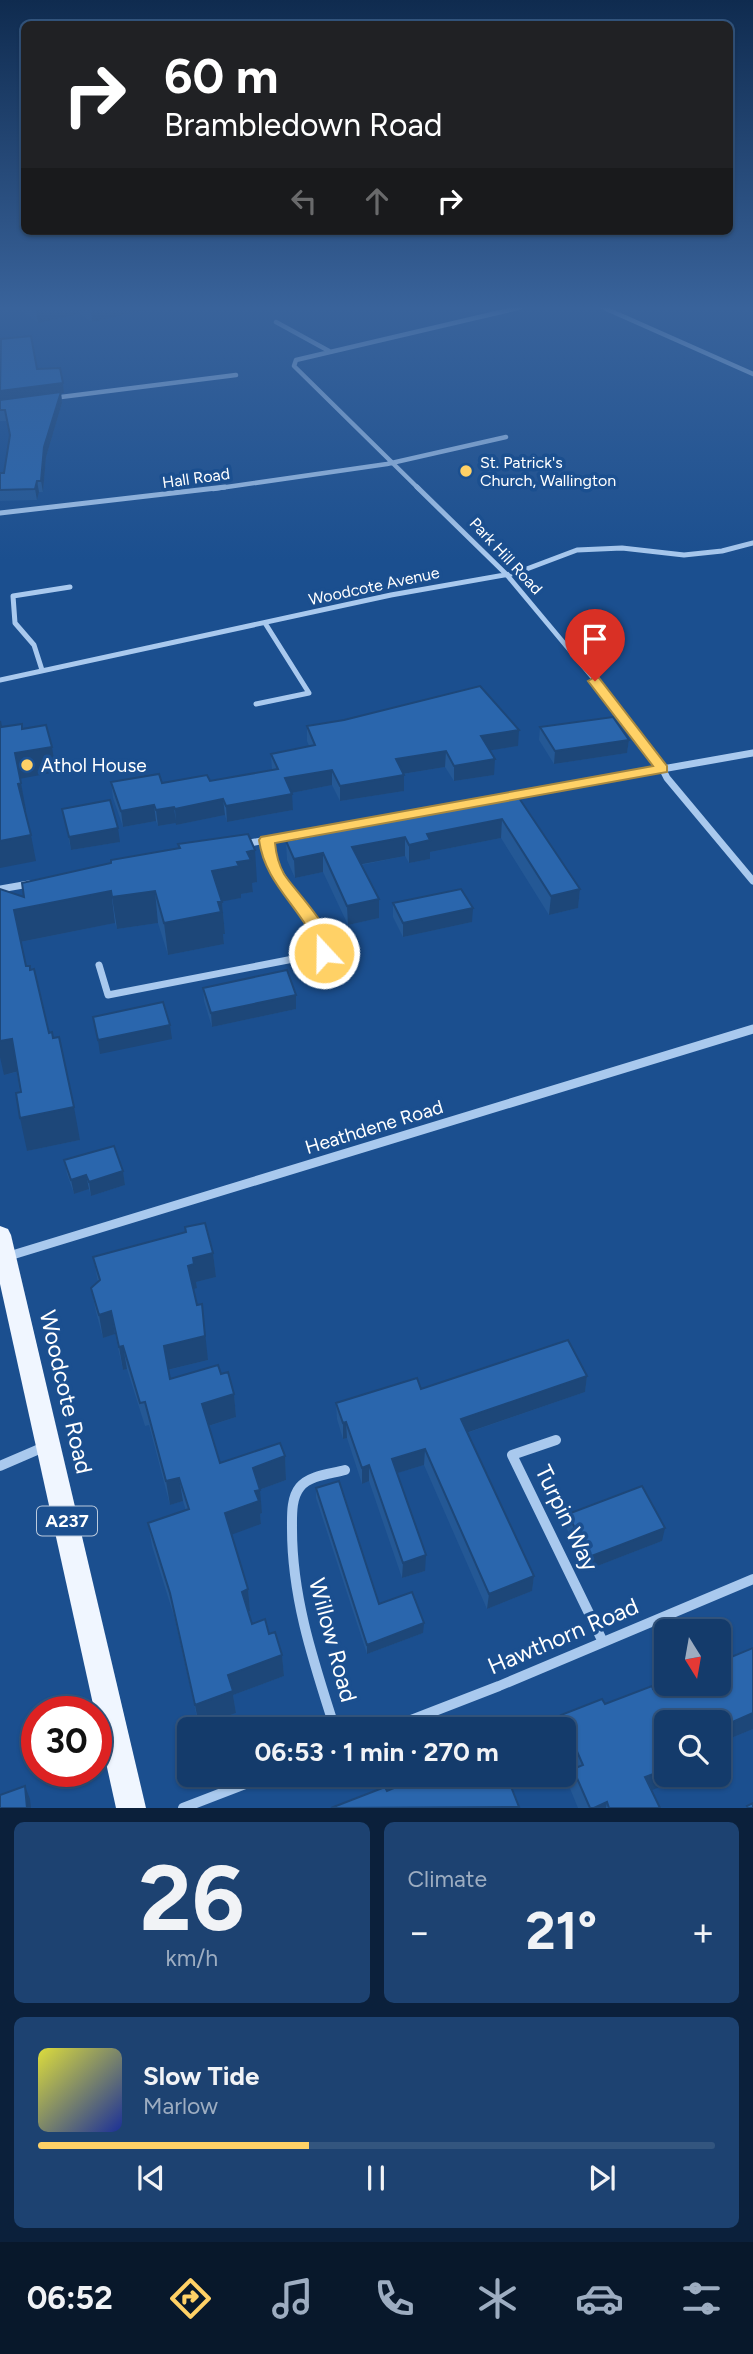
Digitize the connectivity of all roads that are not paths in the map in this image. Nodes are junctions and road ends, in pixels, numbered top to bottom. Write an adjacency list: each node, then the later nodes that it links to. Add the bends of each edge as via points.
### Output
1 (108, 391): 3 (street)
2 (320, 391): 5 (street, Park Hill Road)
3 (48, 399)
4 (506, 437): 5 (street, Hall Road)
5 (395, 463): 6 (street, Hall Road); 8 (street, Park Hill Road)
6 (0, 513)
7 (753, 543): 8 (street, Woodcote Avenue, via 684,555 589,549)
8 (507, 575): 10 (street, Woodcote Avenue); 15 (street, Park Hill Road, via 626,718)
9 (70, 587): 11 (street, via 13,597 15,623 34,645)
10 (265, 623): 11 (street, Woodcote Avenue); 13 (street, via 309,693)
11 (42, 670): 12 (street, Woodcote Avenue)
12 (0, 680)
13 (256, 704)
14 (753, 753): 15 (street)
15 (662, 769): 16 (street); 18 (street, Park Hill Road)
16 (267, 840): 17 (street); 21 (street, via 276,874 312,922 324,953 108,995)
17 (240, 845)
18 (753, 881)
19 (40, 882): 20 (street)
20 (0, 889)
21 (99, 965)
22 (753, 1029): 23 (street, Heathdene Road)
23 (3, 1246): 25 (main road, Woodcote Road / A237)
24 (556, 1440): 29 (street, Turpin Way, via 512,1455)
25 (50, 1445): 26 (street); 33 (main road, Woodcote Road / A237)
26 (0, 1466)
27 (345, 1470): 30 (street, Willow Road, via 306,1481 293,1503 291,1548 299,1611)
28 (753, 1579): 29 (street, Hawthorn Road)
29 (603, 1642): 31 (street, Hawthorn Road)
30 (331, 1717)
31 (418, 1717)
32 (237, 1787): 34 (street)
33 (131, 1808)
34 (183, 1808)

